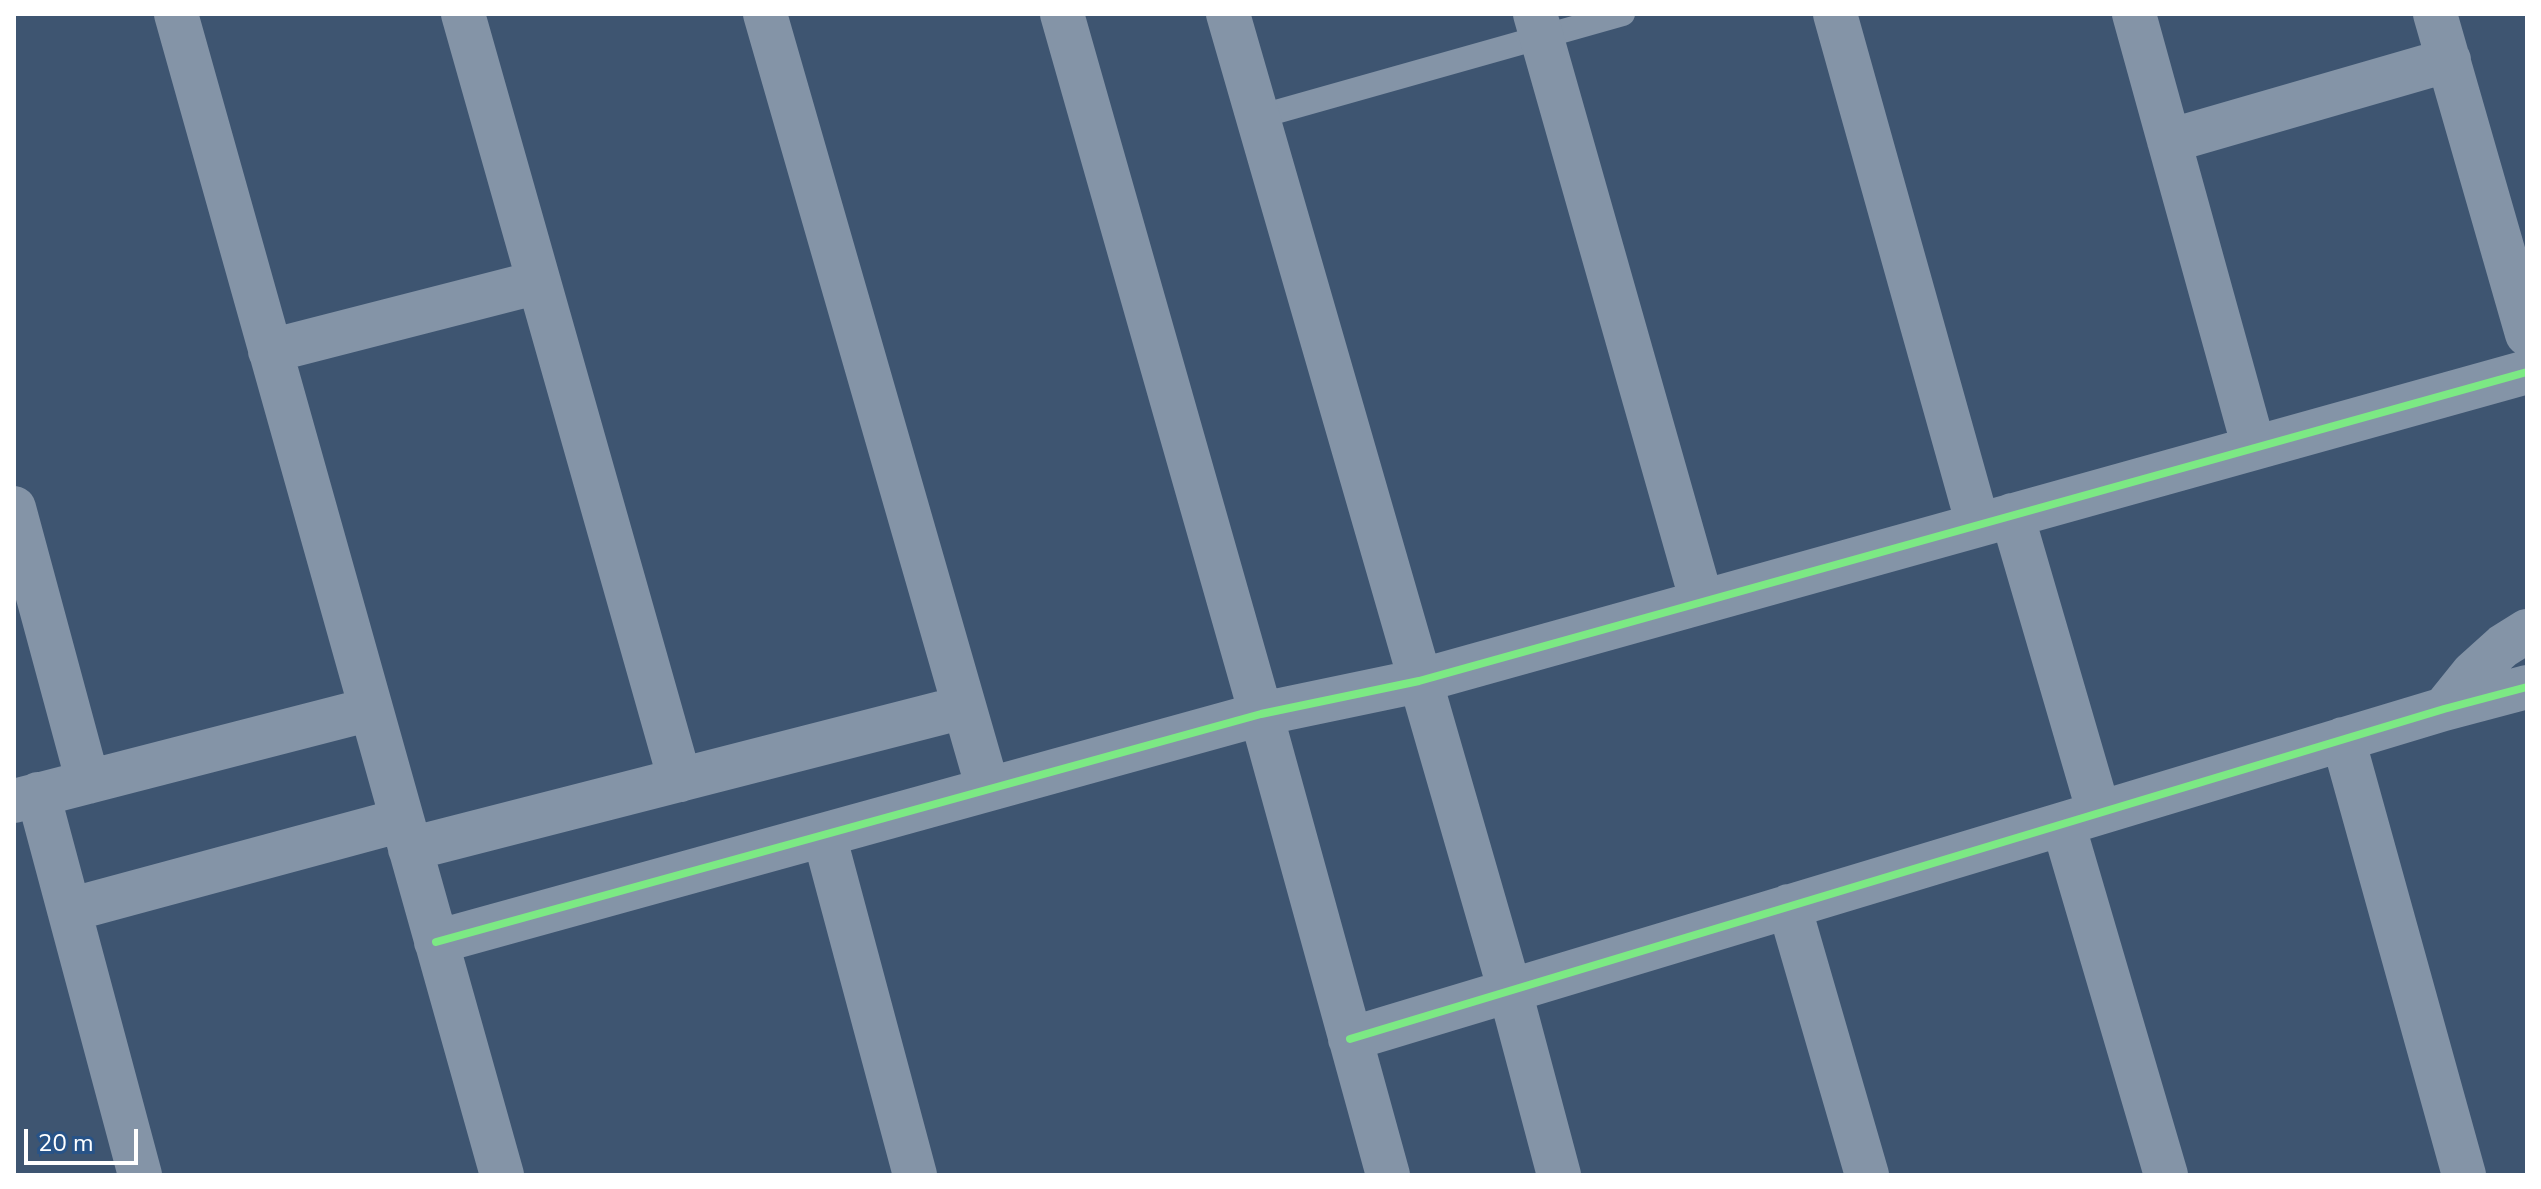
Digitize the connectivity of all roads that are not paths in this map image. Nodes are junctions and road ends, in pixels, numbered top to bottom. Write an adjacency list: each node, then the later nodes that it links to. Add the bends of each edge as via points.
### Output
1 (176, 14): 16 (street)
2 (463, 14): 14 (street)
3 (765, 14): 25 (street)
4 (1062, 14): 28 (street)
5 (1228, 14): 12 (street)
6 (1623, 14): 10 (lane)
7 (1835, 14): 20 (street)
8 (2134, 14): 13 (street)
9 (2435, 14): 11 (street)
10 (1538, 25): 12 (lane); 21 (street)
11 (2449, 60): 13 (street); 15 (street)
12 (1258, 117): 23 (street)
13 (2169, 141): 18 (street)
14 (539, 282): 16 (street); 30 (street)
15 (2527, 334)
16 (270, 351): 26 (street)
17 (2527, 372): 18 (street)
18 (2254, 448): 20 (street)
19 (14, 508): 31 (street)
20 (1995, 520): 21 (street); 34 (street)
21 (1702, 602): 23 (street)
22 (2527, 631): 27 (street, via 2473,673)
23 (1419, 681): 28 (street); 40 (street)
24 (2527, 687): 27 (street)
25 (964, 707): 30 (street); 32 (street)
26 (371, 709): 31 (street); 35 (street)
27 (2444, 709): 29 (street)
28 (1261, 714): 32 (street); 41 (street)
29 (2343, 739): 34 (street); 49 (street)
30 (680, 780): 35 (street)
31 (88, 782): 33 (street)
32 (988, 789): 36 (street)
33 (26, 797): 38 (street)
34 (2081, 818): 37 (street); 48 (street)
35 (406, 835): 38 (street); 39 (street)
36 (824, 835): 39 (street); 45 (street)
37 (1789, 906): 40 (street); 47 (street)
38 (69, 910): 43 (street)
39 (436, 942): 44 (street)
40 (1510, 991): 41 (street); 46 (street)
41 (1350, 1039): 42 (street)
42 (1381, 1173)
43 (140, 1175)
44 (502, 1175)
45 (915, 1175)
46 (1559, 1175)
47 (1867, 1175)
48 (2166, 1175)
49 (2464, 1175)

